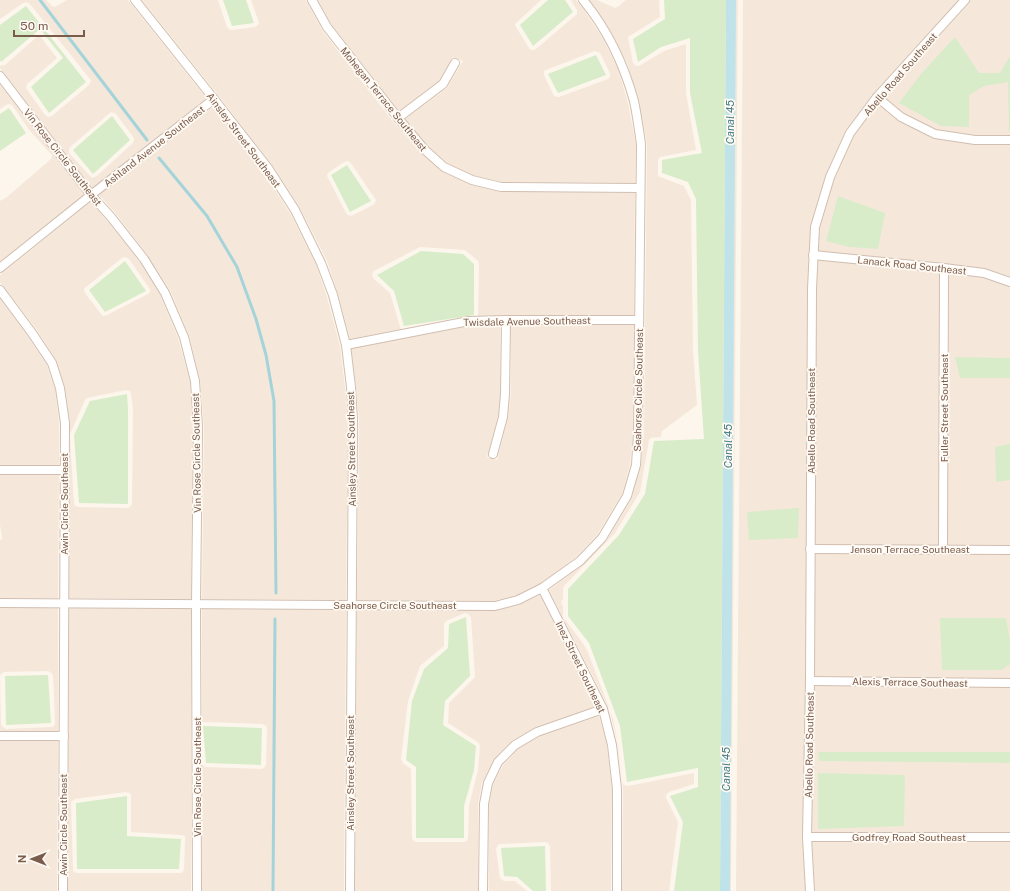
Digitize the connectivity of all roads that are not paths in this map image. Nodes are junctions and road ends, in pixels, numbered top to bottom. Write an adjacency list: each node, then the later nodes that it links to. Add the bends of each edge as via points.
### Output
1 (135, 0): 8 (street, Ainsley Street Southeast)
2 (312, 0): 9 (street, Mohegan Terrace Southeast, via 326,27)
3 (583, 0): 11 (street, Seahorse Circle Southeast, via 608,37 623,68 634,102 641,144)
4 (965, 0): 7 (street, Abello Road Southeast)
5 (455, 63): 9 (street, via 443,84)
6 (0, 76): 12 (street, Vin Rose Circle Southeast)
7 (877, 97): 10 (street, via 901,116 935,134 975,140); 13 (street, Abello Road Southeast, via 850,133 830,178 816,227)
8 (214, 99): 12 (street, Ashland Avenue Southeast); 20 (street, Ainsley Street Southeast, via 268,168 295,210 321,263 333,295)
9 (398, 118): 11 (street, Mohegan Terrace Southeast, via 425,150 444,166 472,180 501,187)
10 (1010, 140)
11 (640, 188): 19 (street, Seahorse Circle Southeast)
12 (91, 195): 14 (street, Ashland Avenue Southeast); 30 (street, Vin Rose Circle Southeast, via 144,259 165,293 184,337 195,381 198,427)
13 (813, 256): 15 (street, Lanack Road Southeast); 24 (street, Abello Road Southeast)
14 (0, 268)
15 (944, 268): 16 (street, Lanack Road Southeast, via 984,274); 25 (street, Fuller Street Southeast)
16 (1010, 282)
17 (0, 290): 23 (street, Awin Circle Southeast, via 52,363 60,388 65,422)
18 (506, 320): 19 (street, Twisdale Avenue Southeast); 20 (street, Twisdale Avenue Southeast, via 469,321); 21 (street, via 506,394)
19 (639, 320): 27 (street, Seahorse Circle Southeast, via 638,441 636,464 627,496 602,538 580,561)
20 (346, 345): 31 (street, Ainsley Street Southeast, via 353,420)
21 (493, 454)
22 (0, 470): 23 (street)
23 (64, 470): 29 (street, Awin Circle Southeast)
24 (810, 549): 25 (street, Jenson Terrace Southeast); 32 (street, Abello Road Southeast)
25 (943, 549): 26 (street, Jenson Terrace Southeast)
26 (1010, 550)
27 (542, 588): 31 (street, Seahorse Circle Southeast, via 518,600 495,606); 34 (street, Inez Street Southeast)
28 (0, 603): 29 (street)
29 (63, 603): 30 (street, Seahorse Circle Southeast); 36 (street, Awin Circle Southeast)
30 (196, 604): 31 (street, Seahorse Circle Southeast); 40 (street, Vin Rose Circle Southeast)
31 (351, 605): 41 (street, Ainsley Street Southeast)
32 (810, 681): 33 (street, Alexis Terrace Southeast); 37 (street, Abello Road Southeast)
33 (1010, 683)
34 (603, 709): 42 (street, via 538,732 515,745 498,762 488,783 484,804); 43 (street, Inez Street Southeast, via 612,745 617,790)
35 (0, 736): 36 (street)
36 (64, 736): 39 (street, Awin Circle Southeast)
37 (807, 837): 38 (street, Godfrey Road Southeast); 44 (street, Abello Road Southeast)
38 (1010, 837)
39 (63, 891)
40 (197, 891)
41 (350, 891)
42 (483, 891)
43 (617, 891)
44 (810, 891)

